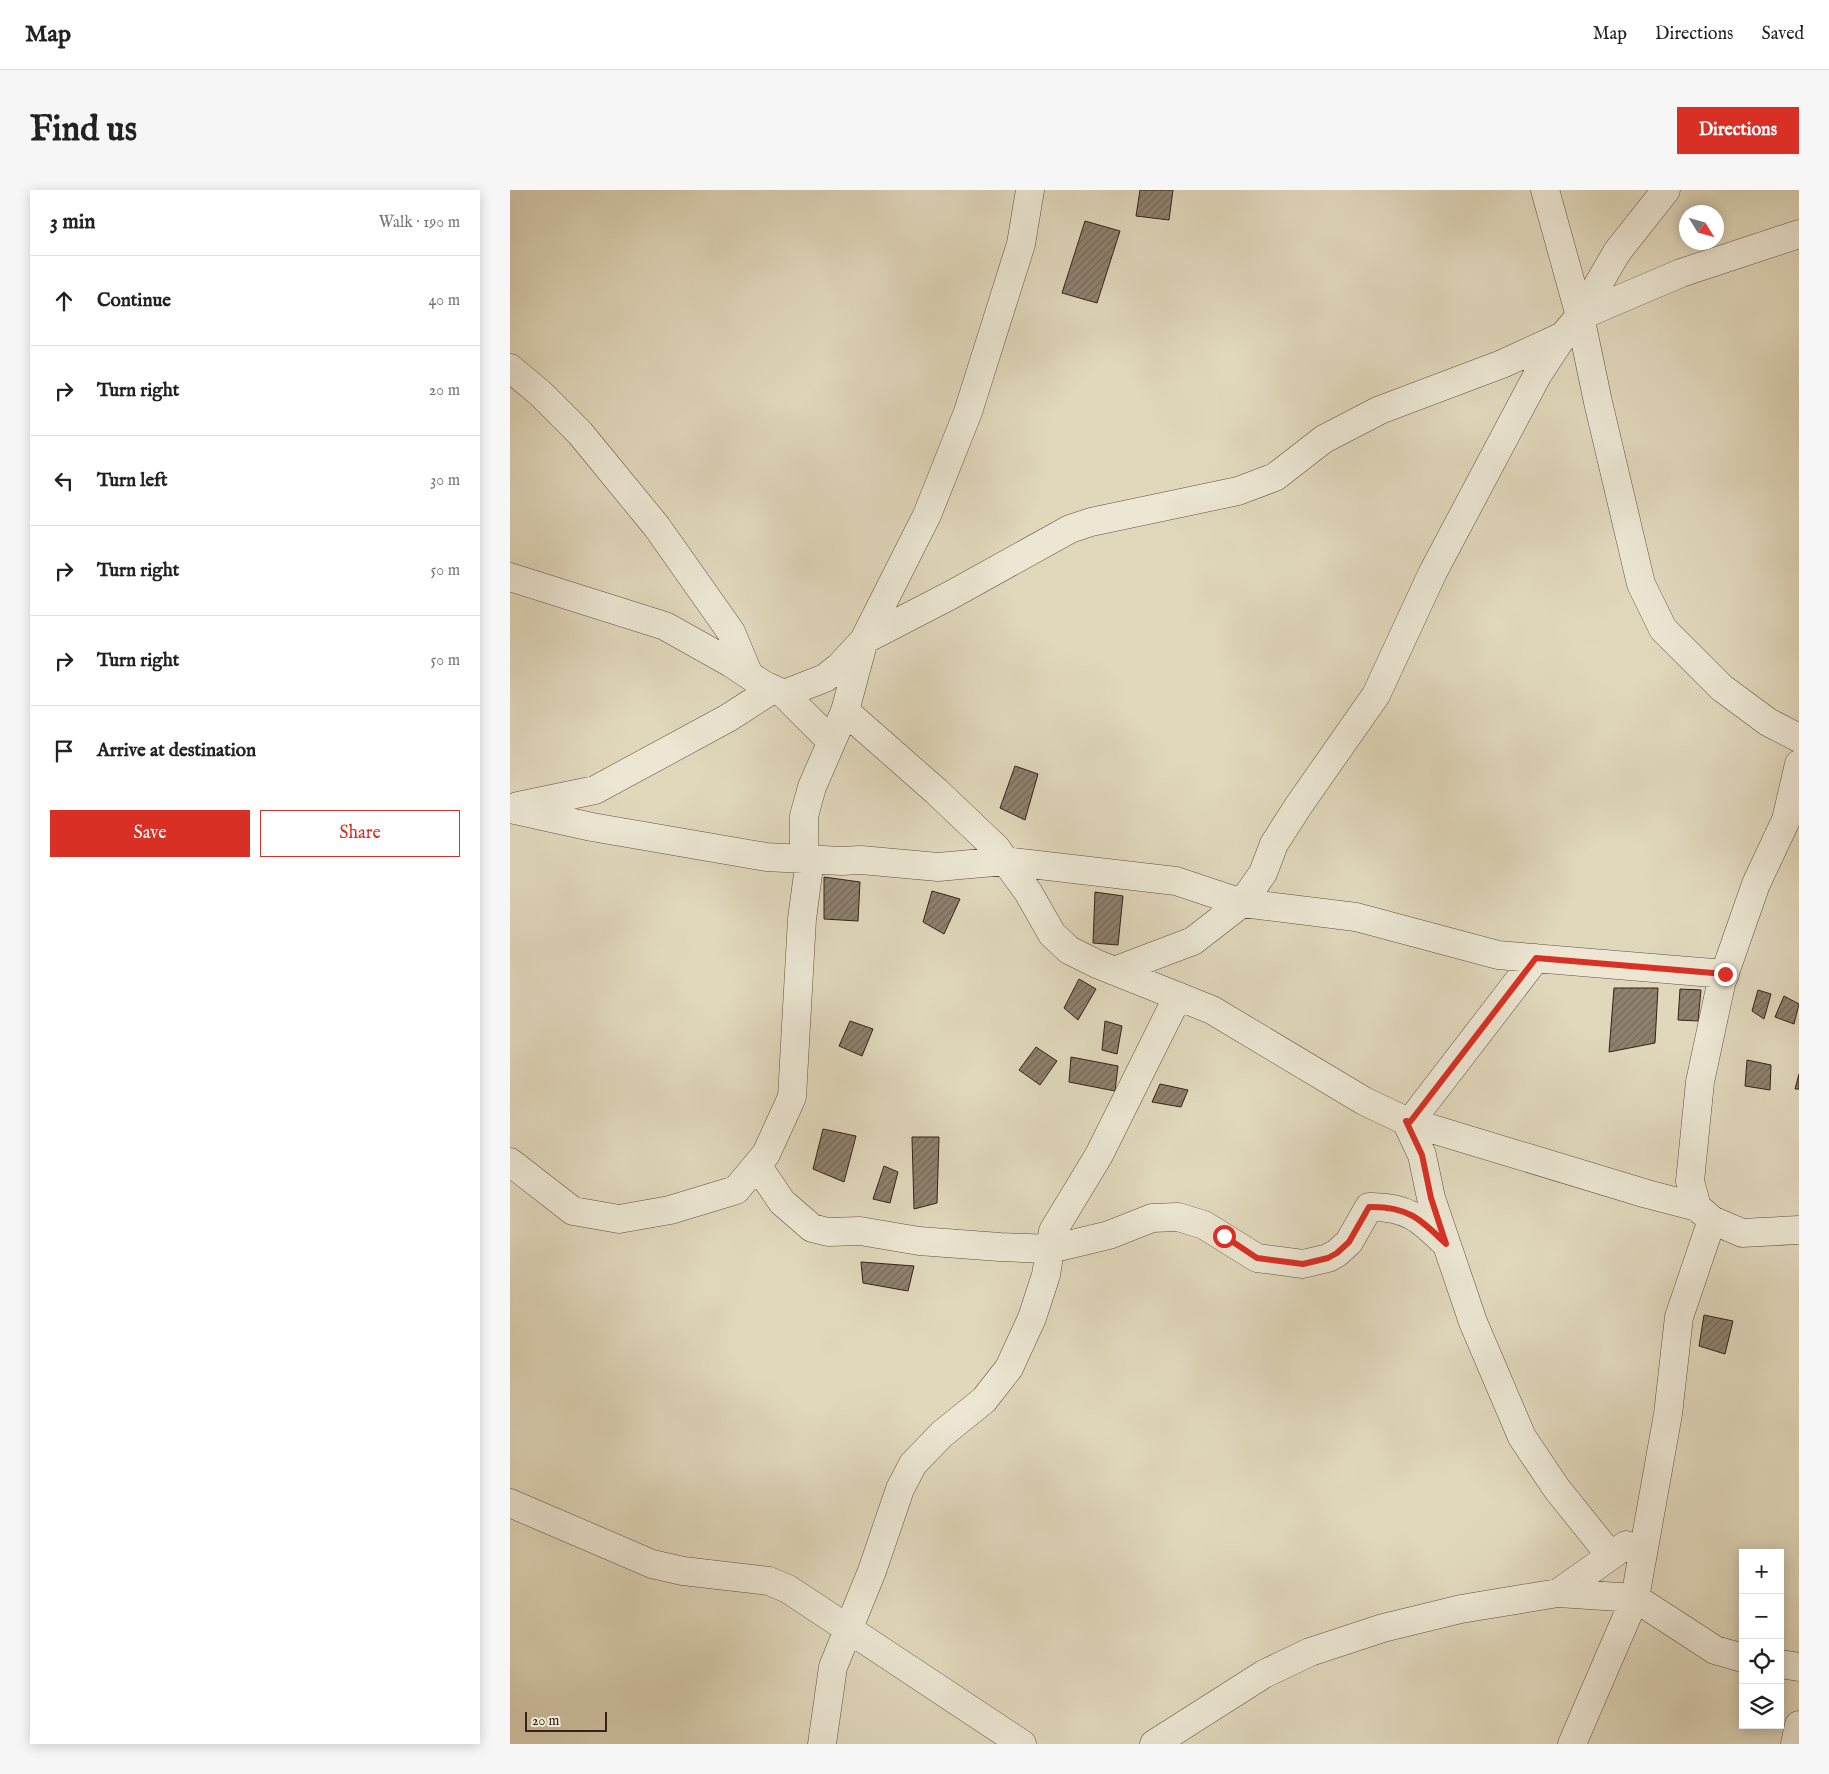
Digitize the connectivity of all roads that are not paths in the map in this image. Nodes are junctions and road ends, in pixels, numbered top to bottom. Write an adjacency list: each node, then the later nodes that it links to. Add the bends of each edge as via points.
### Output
1 (1030, 190): 8 (street, via 1021,244 968,412 927,515)
2 (1545, 190): 5 (street)
3 (1666, 190): 5 (street, via 1617,252)
4 (1799, 234): 5 (street, via 1681,273)
5 (1572, 326): 8 (street, via 1502,364 1380,410 1324,439 1275,477 1238,491 1070,529); 12 (street, via 1598,402 1641,584 1663,629 1722,688 1768,722); 18 (street, via 1538,374 1433,572 1376,696 1298,806 1274,844 1263,874)
6 (510, 368): 9 (street, via 580,433 656,527 731,632)
7 (510, 577): 9 (street, via 665,626)
8 (864, 640): 10 (street, via 825,678); 11 (street)
9 (749, 675): 10 (street)
10 (778, 692): 13 (street); 15 (street, via 595,790)
11 (844, 711): 13 (street); 17 (street, via 936,791)
12 (1799, 738)
13 (831, 741): 16 (street, via 804,816 804,850)
14 (1799, 764): 21 (street, via 1786,820 1756,884)
15 (510, 809): 16 (street, via 710,848)
16 (810, 859): 17 (street, via 938,867); 25 (street, via 802,919 792,1097 766,1154)
17 (1006, 861): 18 (street, via 1176,881); 20 (street, via 1052,934 1069,950)
18 (1242, 903): 19 (street, via 1356,917 1498,955); 20 (street, via 1193,942)
19 (1536, 958): 21 (street); 23 (street)
20 (1114, 971): 22 (street)
21 (1725, 974): 26 (street, via 1700,1082 1690,1181)
22 (1178, 996): 23 (street, via 1212,1010 1364,1101); 29 (street, via 1098,1155 1053,1231)
23 (1408, 1121): 26 (street); 28 (street, via 1422,1155 1431,1198)
24 (510, 1162): 25 (street, via 573,1211 619,1219 670,1210 736,1190)
25 (757, 1165): 29 (street, via 782,1202 812,1228 828,1232 860,1231 919,1241)
26 (1704, 1214): 27 (street, via 1742,1233); 31 (street, via 1679,1317 1668,1414)
27 (1799, 1230)
28 (1446, 1244): 29 (street, via 1422,1220 1390,1206 1369,1207 1349,1242 1337,1253 1303,1264 1257,1258 1204,1224 1178,1217 1152,1218 1109,1235); 32 (street, via 1473,1322 1522,1437 1557,1489)
29 (1051, 1249): 35 (street, via 1032,1318 1009,1368 984,1400 942,1434 913,1464 900,1489)
30 (510, 1503): 35 (street, via 652,1564 769,1581 788,1589)
31 (1647, 1533): 32 (street); 34 (street)
32 (1610, 1555): 33 (street)
33 (1558, 1592): 34 (street); 42 (street, via 1392,1626 1310,1652 1264,1674)
34 (1635, 1598): 36 (street, via 1715,1650); 43 (street)
35 (850, 1628): 40 (street, via 833,1667); 41 (street)
36 (1739, 1657)
37 (1784, 1665): 38 (street)
38 (1799, 1667)
39 (1799, 1725): 44 (street)
40 (822, 1744)
41 (1022, 1744)
42 (1154, 1744)
43 (1572, 1744)
44 (1795, 1744)

